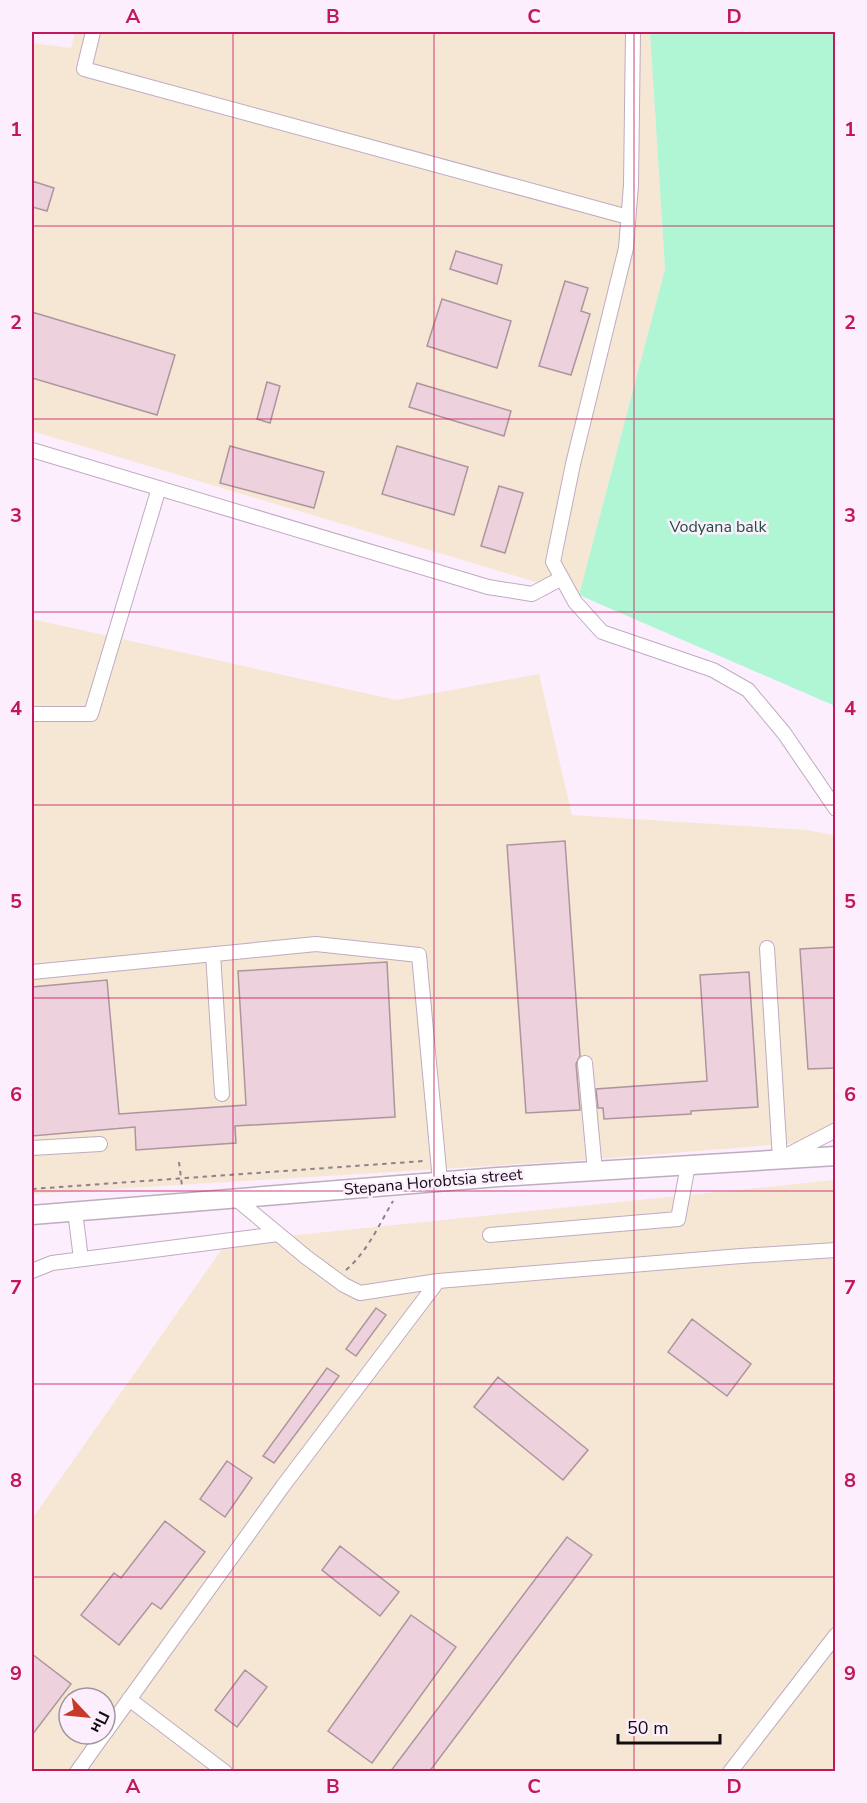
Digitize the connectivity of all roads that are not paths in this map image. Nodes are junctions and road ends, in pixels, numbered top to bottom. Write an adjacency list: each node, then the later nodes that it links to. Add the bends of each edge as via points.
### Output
1 (93, 32): 3 (lane, via 84,69)
2 (633, 32): 3 (lane)
3 (628, 217): 6 (lane, via 626,248 553,562)
4 (32, 450): 5 (lane)
5 (159, 488): 6 (lane, via 488,587 532,594); 7 (lane, via 91,714)
6 (562, 578): 8 (lane, via 575,602 602,632 713,670 748,690 784,733)
7 (32, 714)
8 (836, 809)
9 (767, 948): 18 (lane)
10 (213, 954): 11 (lane); 13 (lane); 21 (lane, via 316,944 419,956)
11 (32, 972)
12 (585, 1063): 20 (lane)
13 (222, 1094)
14 (836, 1130): 18 (lane)
15 (100, 1144): 16 (lane)
16 (32, 1148)
17 (836, 1156): 18 (main road, Stepana Horobtsia street)
18 (780, 1160): 19 (main road, Stepana Horobtsia street)
19 (688, 1165): 20 (main road, Stepana Horobtsia street); 26 (lane, via 678,1219)
20 (595, 1171): 21 (main road, Stepana Horobtsia street)
21 (440, 1181): 22 (main road, Stepana Horobtsia street)
22 (235, 1198): 23 (main road, Stepana Horobtsia street); 25 (lane)
23 (75, 1211): 24 (main road, Stepana Horobtsia street); 28 (lane)
24 (32, 1215)
25 (278, 1234): 28 (lane); 30 (lane, via 360,1293)
26 (490, 1235)
27 (836, 1250): 30 (lane)
28 (81, 1259): 29 (lane, via 52,1263)
29 (32, 1271)
30 (438, 1281): 32 (lane)
31 (836, 1635): 37 (lane)
32 (129, 1699): 33 (lane); 36 (lane)
33 (117, 1715)
34 (95, 1746): 35 (lane)
35 (77, 1772)
36 (225, 1772)
37 (730, 1772)

